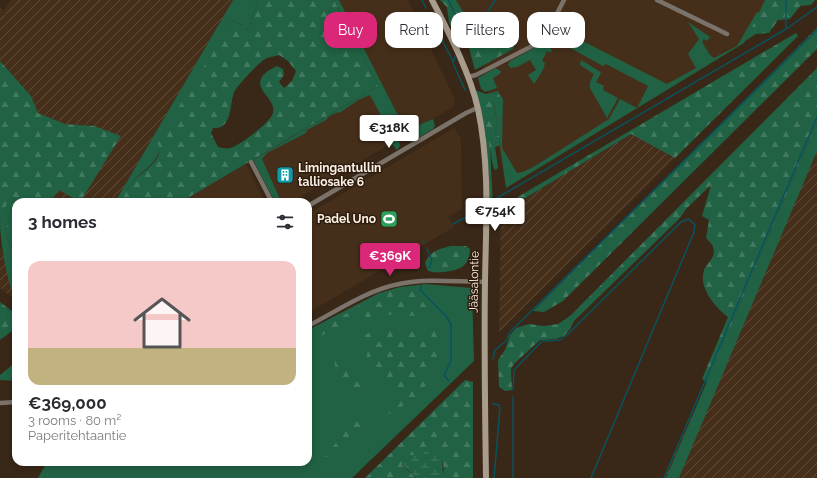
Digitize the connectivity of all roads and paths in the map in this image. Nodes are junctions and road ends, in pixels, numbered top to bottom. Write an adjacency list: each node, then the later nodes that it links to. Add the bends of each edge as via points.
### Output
1 (432, 0): 5 (main road, Jääsalontie)
2 (564, 0): 5 (street, via 548,31 538,42)
3 (657, 0): 4 (street)
4 (727, 34)
5 (468, 77): 6 (main road, Jääsalontie)
6 (478, 108): 9 (street); 10 (main road, Jääsalontie, via 484,145 487,211)
7 (251, 162): 8 (street)
8 (270, 198)
9 (312, 204)
10 (485, 282): 11 (street, via 426,281 398,284 376,291); 14 (main road, Jääsalontie)
11 (312, 324)
12 (12, 402): 13 (street)
13 (0, 403)
14 (486, 478)

